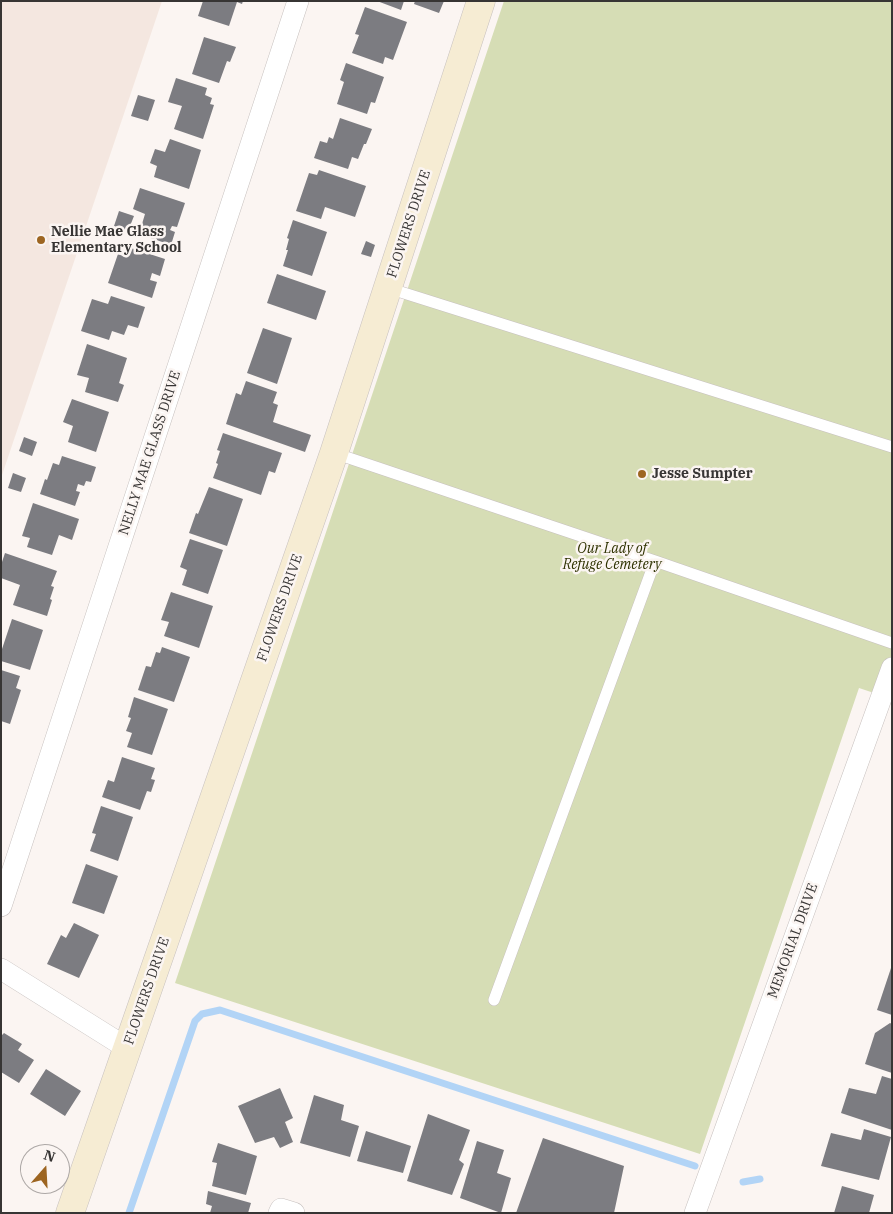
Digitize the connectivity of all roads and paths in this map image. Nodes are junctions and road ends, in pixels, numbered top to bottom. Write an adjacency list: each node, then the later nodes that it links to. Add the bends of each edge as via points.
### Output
1 (298, 1): 9 (street, NELLY MAE GLASS DRIVE)
2 (481, 1): 3 (street, FLOWERS DRIVE)
3 (388, 288): 4 (lane); 5 (street, FLOWERS DRIVE)
4 (892, 447)
5 (334, 453): 6 (lane); 12 (street, FLOWERS DRIVE)
6 (655, 561): 7 (lane); 11 (lane)
7 (892, 643)
8 (892, 668): 14 (street, MEMORIAL DRIVE)
9 (1, 906)
10 (1, 970): 12 (street)
11 (494, 1000)
12 (127, 1048): 13 (street, FLOWERS DRIVE)
13 (70, 1213)
14 (695, 1213)

